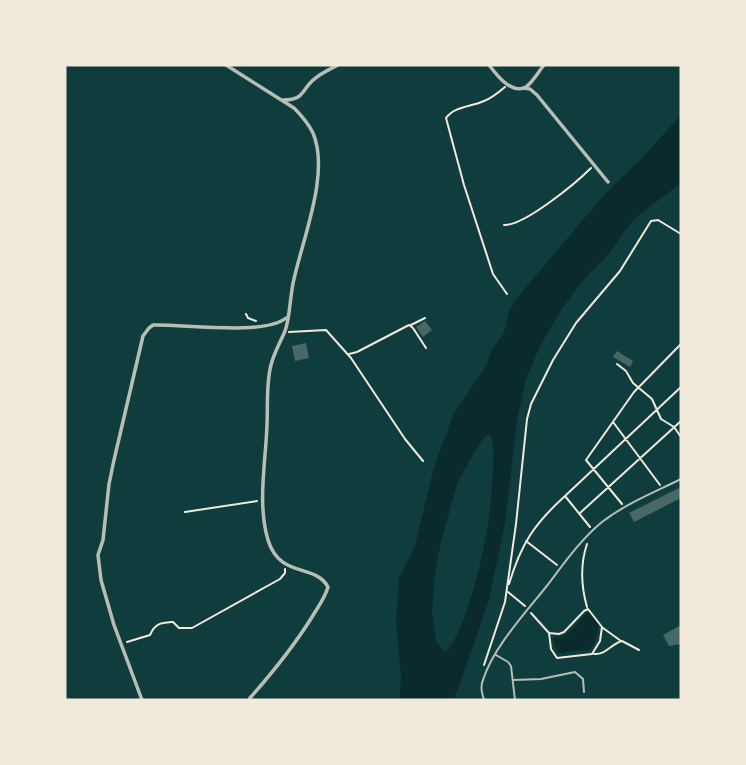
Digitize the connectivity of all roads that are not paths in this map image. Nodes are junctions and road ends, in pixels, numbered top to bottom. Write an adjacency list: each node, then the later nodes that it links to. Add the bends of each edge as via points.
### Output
1 (226, 65): 6 (street)
2 (338, 65): 6 (street, via 314,79 299,97)
3 (489, 65): 5 (street, via 508,85)
4 (544, 65): 5 (street)
5 (523, 88): 7 (street, via 537,95)
6 (283, 100): 8 (street, via 301,115 312,133 318,167)
7 (608, 182)
8 (287, 317): 13 (street, via 269,373 264,500 269,541 283,564 322,579 327,589 281,663); 14 (street, via 265,326 153,325 143,336 109,484 98,555 121,644)
9 (681, 478): 10 (lane, via 625,507 593,531)
10 (495, 654): 11 (lane, via 510,663); 15 (lane, via 481,684)
11 (513, 680): 12 (lane, via 575,672 583,679); 16 (lane)
12 (583, 692)
13 (250, 698)
14 (142, 700)
15 (484, 700)
16 (515, 700)

